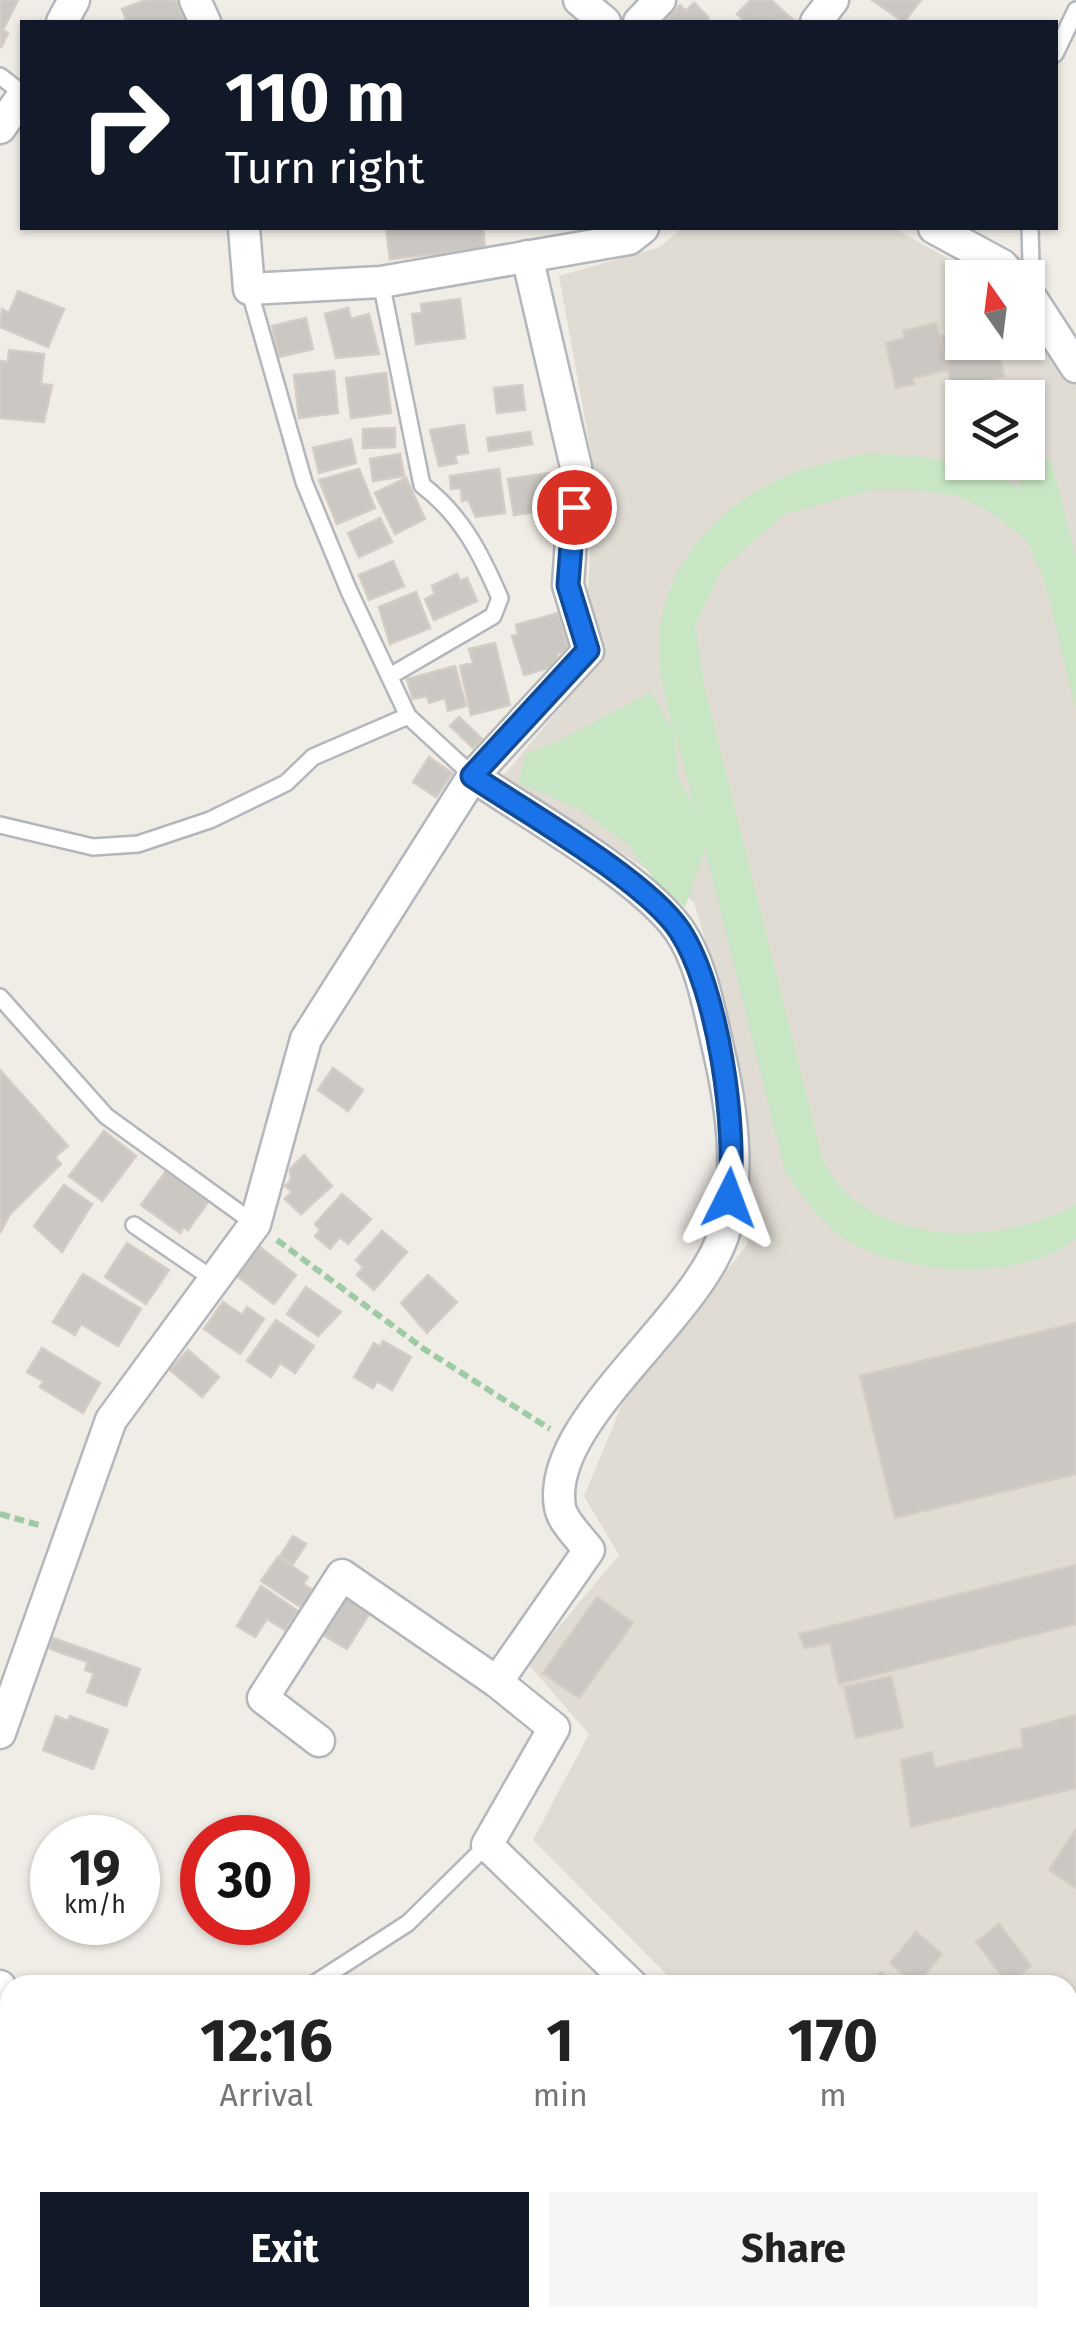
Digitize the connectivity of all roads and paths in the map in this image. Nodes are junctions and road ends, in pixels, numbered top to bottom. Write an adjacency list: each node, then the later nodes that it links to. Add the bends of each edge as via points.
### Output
1 (579, 0): 5 (street)
2 (660, 0): 6 (street)
3 (833, 0): 7 (street)
4 (1076, 10): 8 (lane)
5 (602, 20)
6 (641, 20)
7 (818, 20)
8 (1058, 48)
9 (0, 76): 10 (lane)
10 (20, 93)
11 (20, 98): 12 (street)
12 (0, 128)
13 (244, 230): 21 (street)
14 (640, 230): 17 (street, via 629,239)
15 (938, 230): 18 (street)
16 (1030, 230): 19 (lane)
17 (527, 256): 20 (street); 26 (street, via 576,467 568,585 588,650)
18 (993, 260)
19 (1027, 260)
20 (381, 282): 21 (street); 24 (lane, via 422,485 452,508 500,598 493,616)
21 (250, 288): 24 (lane, via 304,482)
22 (1045, 320): 23 (street)
23 (1076, 367)
24 (390, 676): 25 (lane)
25 (408, 716): 26 (lane); 27 (lane, via 313,757 286,783 210,820 138,844 93,848)
26 (472, 776): 29 (street, via 306,1039); 32 (street, via 644,893 680,931 724,1074 733,1163 724,1232 697,1289)
27 (0, 825)
28 (0, 997): 29 (lane, via 106,1116)
29 (254, 1224): 31 (street); 32 (path, via 424,1348)
30 (134, 1225): 31 (lane)
31 (213, 1279): 34 (street, via 112,1420)
32 (572, 1443): 35 (street, via 558,1482 560,1511 589,1550)
33 (0, 1514): 34 (path)
34 (71, 1535): 36 (street)
35 (497, 1682): 37 (street, via 342,1575 263,1698); 38 (street, via 554,1728)
36 (0, 1733)
37 (320, 1741)
38 (486, 1846): 39 (lane, via 408,1923); 40 (street)
39 (327, 1975)
40 (621, 1975)

